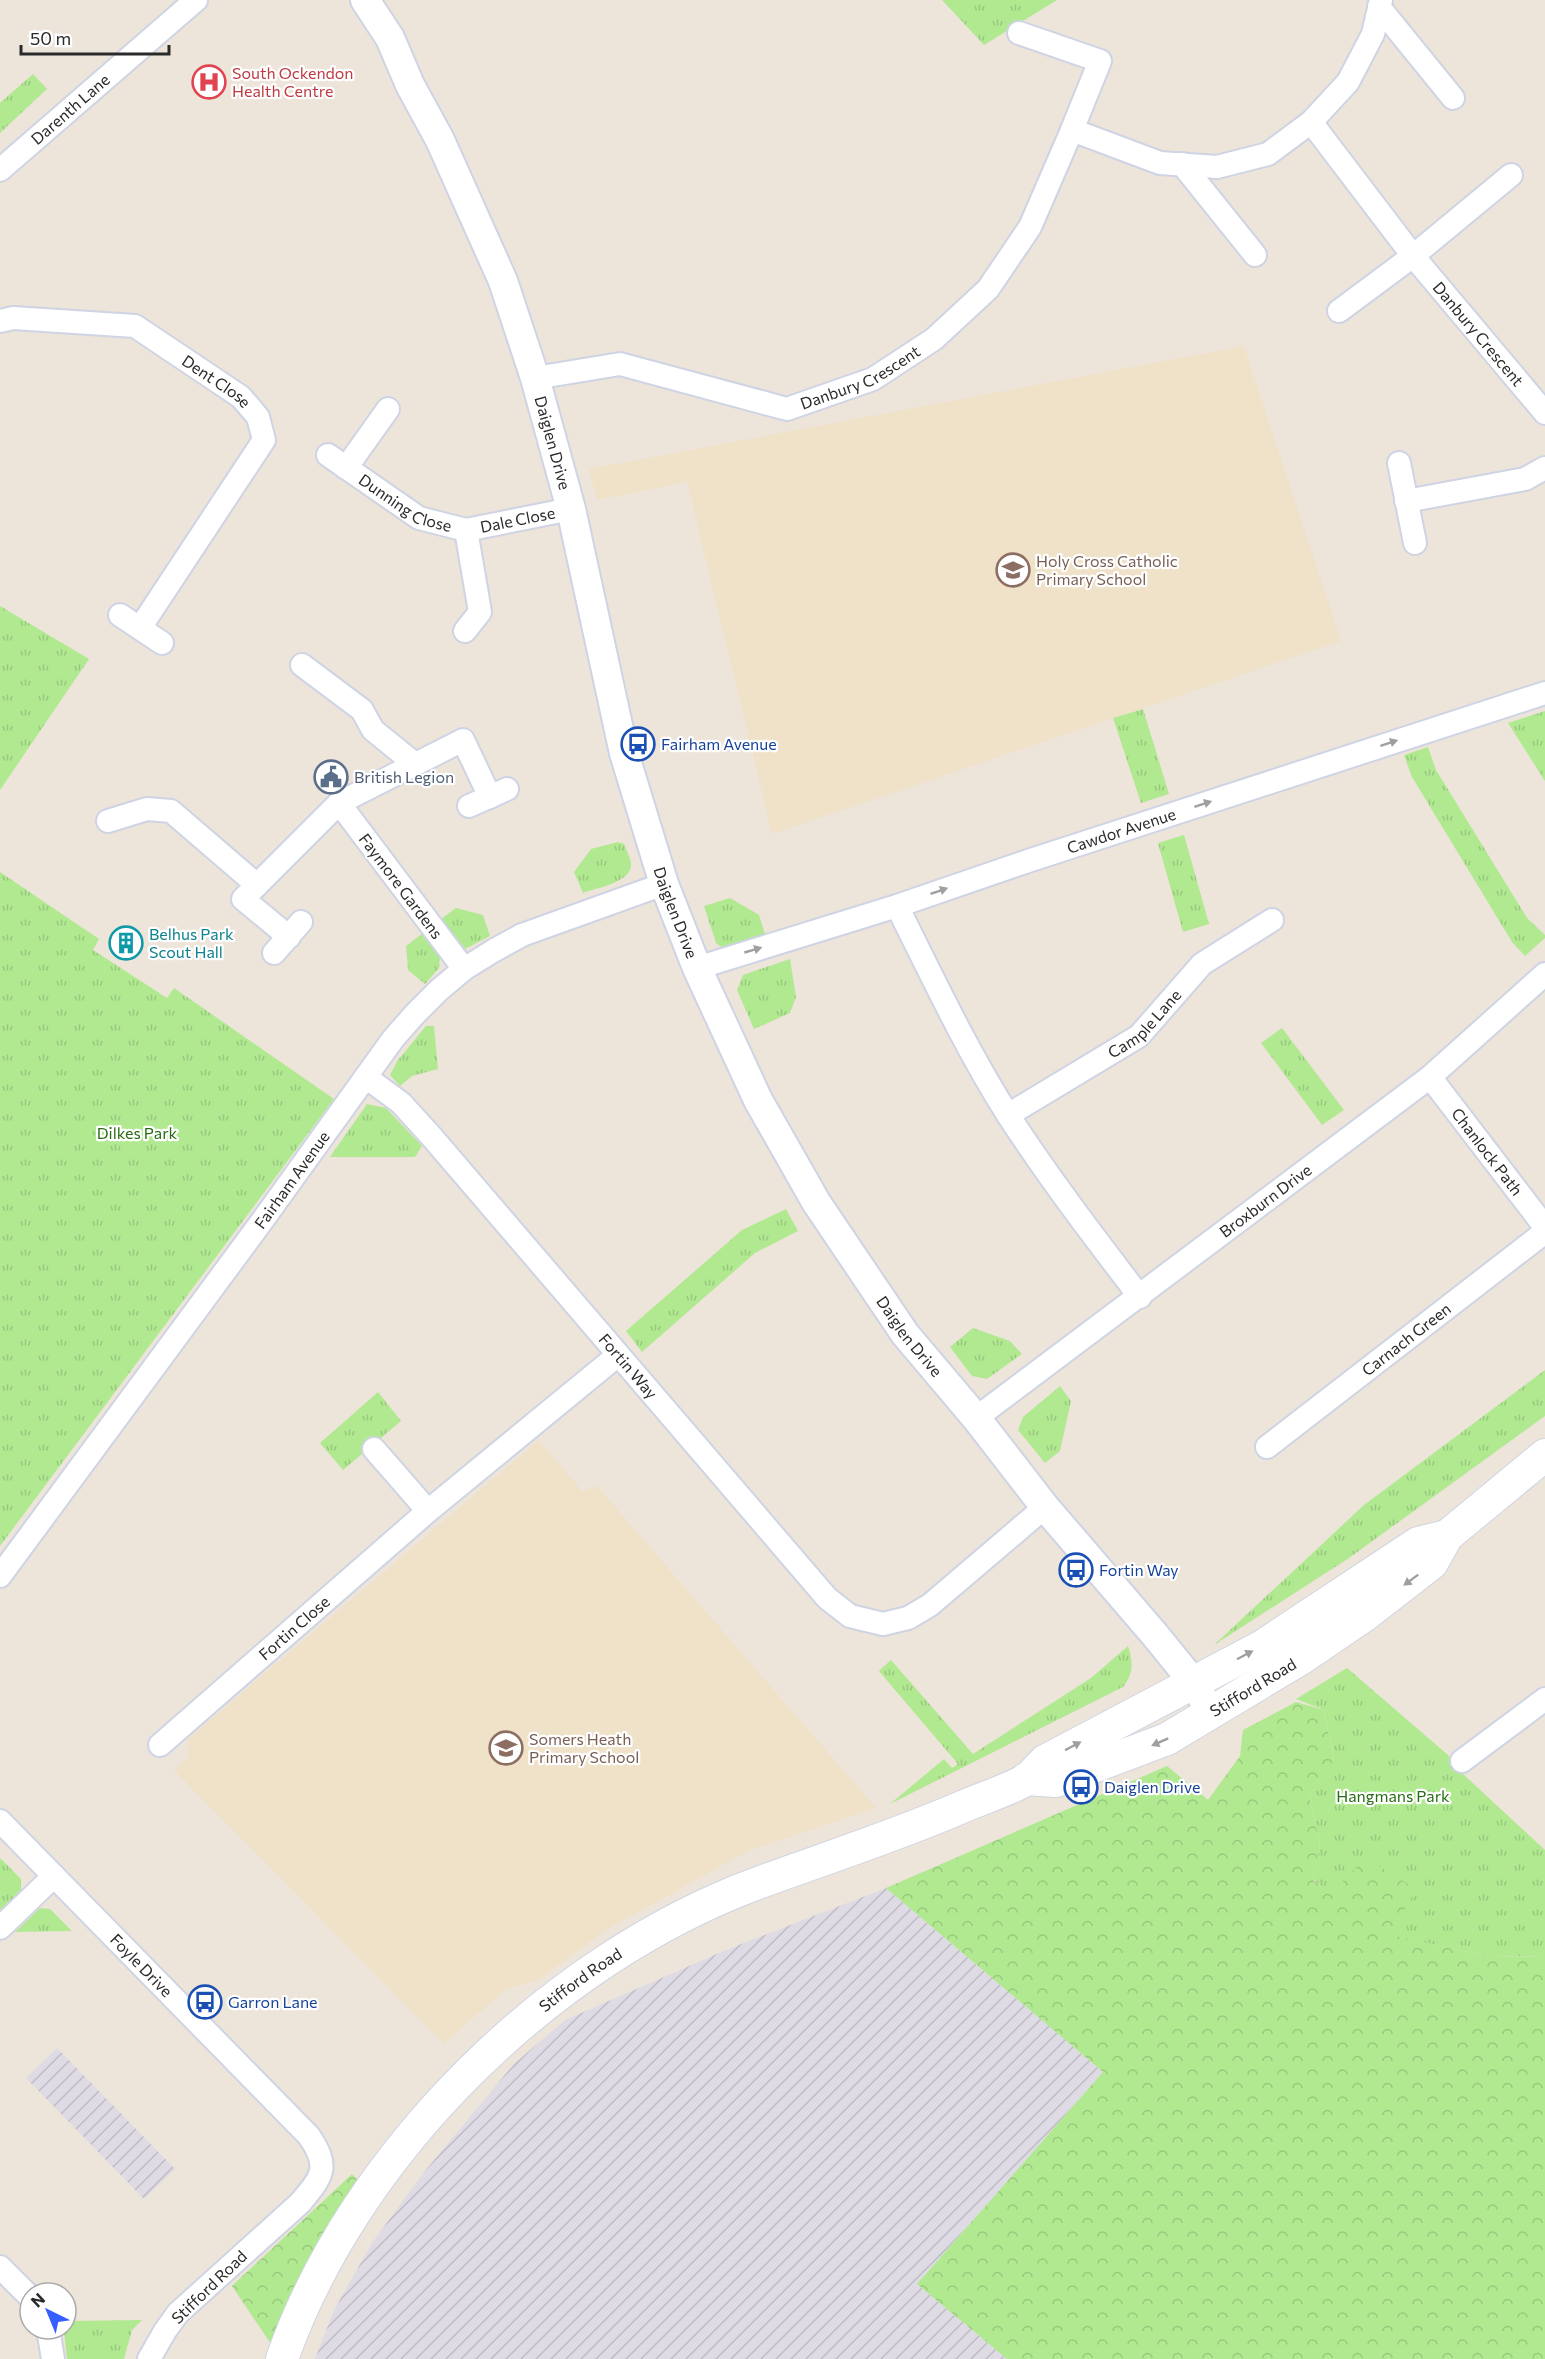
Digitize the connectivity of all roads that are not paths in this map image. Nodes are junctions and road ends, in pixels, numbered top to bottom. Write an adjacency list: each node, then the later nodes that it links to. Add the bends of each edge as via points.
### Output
1 (196, 0): 9 (street, Darenth Lane)
2 (365, 0): 15 (street, Daiglen Drive, via 390,38 503,280)
3 (1380, 3): 5 (street); 6 (street, via 1373,34 1348,82)
4 (1019, 33): 7 (street, Danbury Crescent, via 1100,61)
5 (1453, 98)
6 (1311, 122): 8 (street, via 1268,154 1217,167); 12 (street, Danbury Crescent)
7 (1072, 130): 8 (street, via 1160,162); 15 (street, Danbury Crescent, via 1030,227 988,289 934,339 873,379 787,409 620,364)
8 (1182, 164): 11 (street)
9 (0, 170)
10 (1511, 174): 12 (street)
11 (1256, 255)
12 (1413, 256): 13 (street); 17 (street, Danbury Crescent)
13 (1339, 311)
14 (0, 321): 27 (street, Dent Close, via 13,318 135,326 241,397 258,417 264,440)
15 (535, 378): 23 (street, Daiglen Drive)
16 (388, 409): 20 (street, Dunning Close)
17 (1545, 413)
18 (328, 455): 20 (street, Dunning Close)
19 (1399, 464): 22 (street)
20 (346, 468): 24 (street, Dunning Close, via 419,518)
21 (1545, 468): 22 (street, via 1525,478)
22 (1407, 501): 25 (street)
23 (571, 509): 24 (street, Dale Close); 36 (street, Daiglen Drive, via 624,753)
24 (466, 530): 28 (street, Dale Close, via 480,612)
25 (1414, 543)
26 (120, 615): 27 (street)
27 (140, 628): 29 (street)
28 (465, 631)
29 (162, 643)
30 (302, 665): 32 (street, via 362,710 373,730)
31 (1545, 693): 38 (street, Cawdor Avenue, one-way to 31)
32 (415, 764): 33 (street); 34 (street, via 463,740 499,793)
33 (339, 803): 37 (street); 42 (street, Faymore Gardens)
34 (469, 806)
35 (108, 821): 37 (street, via 147,809 171,811)
36 (664, 884): 41 (street, Daiglen Drive); 42 (street, Fairham Avenue, via 522,935)
37 (257, 885): 40 (street, via 243,899)
38 (897, 906): 41 (street, Cawdor Avenue, one-way to 38); 46 (street, via 955,1024)
39 (1272, 920): 46 (street, Cample Lane, via 1202,964 1139,1036)
40 (288, 938)
41 (697, 968): 51 (street, Daiglen Drive, via 758,1100 816,1202 905,1334)
42 (464, 969): 45 (street, Fairham Avenue, via 414,1014)
43 (1545, 974): 44 (street, Broxburn Drive)
44 (1430, 1077): 47 (street, Chanlock Path); 49 (street, Broxburn Drive)
45 (367, 1078): 50 (street, Fortin Way, via 400,1103 431,1136); 58 (street, Fairham Avenue)
46 (1008, 1115): 49 (street, via 1071,1208)
47 (1545, 1227)
48 (1545, 1232): 52 (street, Carnach Green)
49 (1140, 1297): 51 (street, Broxburn Drive)
50 (618, 1355): 55 (street, Fortin Way, via 827,1598 850,1616 883,1624 908,1618 930,1605); 56 (street, Fortin Close)
51 (976, 1418): 55 (street, Daiglen Drive)
52 (1267, 1447)
53 (374, 1449): 56 (street)
54 (1545, 1455): 57 (main road, Stifford Road)
55 (1045, 1507): 59 (street, Daiglen Drive)
56 (428, 1511): 62 (street, Fortin Close)
57 (1447, 1536): 59 (main road, Stifford Road, one-way to 57, via 1261,1647 1418,1543); 61 (main road, Stifford Road, one-way to 61, via 1432,1563 1365,1615)
58 (0, 1576)
59 (1194, 1683): 61 (street, Daiglen Drive); 64 (main road, Stifford Road, one-way to 59, via 1045,1761)
60 (1545, 1699): 63 (street)
61 (1211, 1713): 64 (main road, Stifford Road, one-way to 64, via 1167,1739 1056,1781)
62 (160, 1745)
63 (1462, 1761)
64 (1026, 1779): 74 (main road, Stifford Road, via 925,1823 706,1905 617,1954 523,2023 464,2075 383,2172 321,2271)
65 (0, 1821): 66 (street, Foyle Drive)
66 (54, 1876): 67 (street); 68 (street, Foyle Drive)
67 (0, 1928)
68 (309, 2136): 73 (street, Stifford Road, via 320,2152 321,2162 321,2174 313,2187 178,2313)
69 (0, 2267): 70 (street)
70 (18, 2285)
71 (50, 2341): 72 (street)
72 (53, 2359)
73 (149, 2359)
74 (282, 2359)

